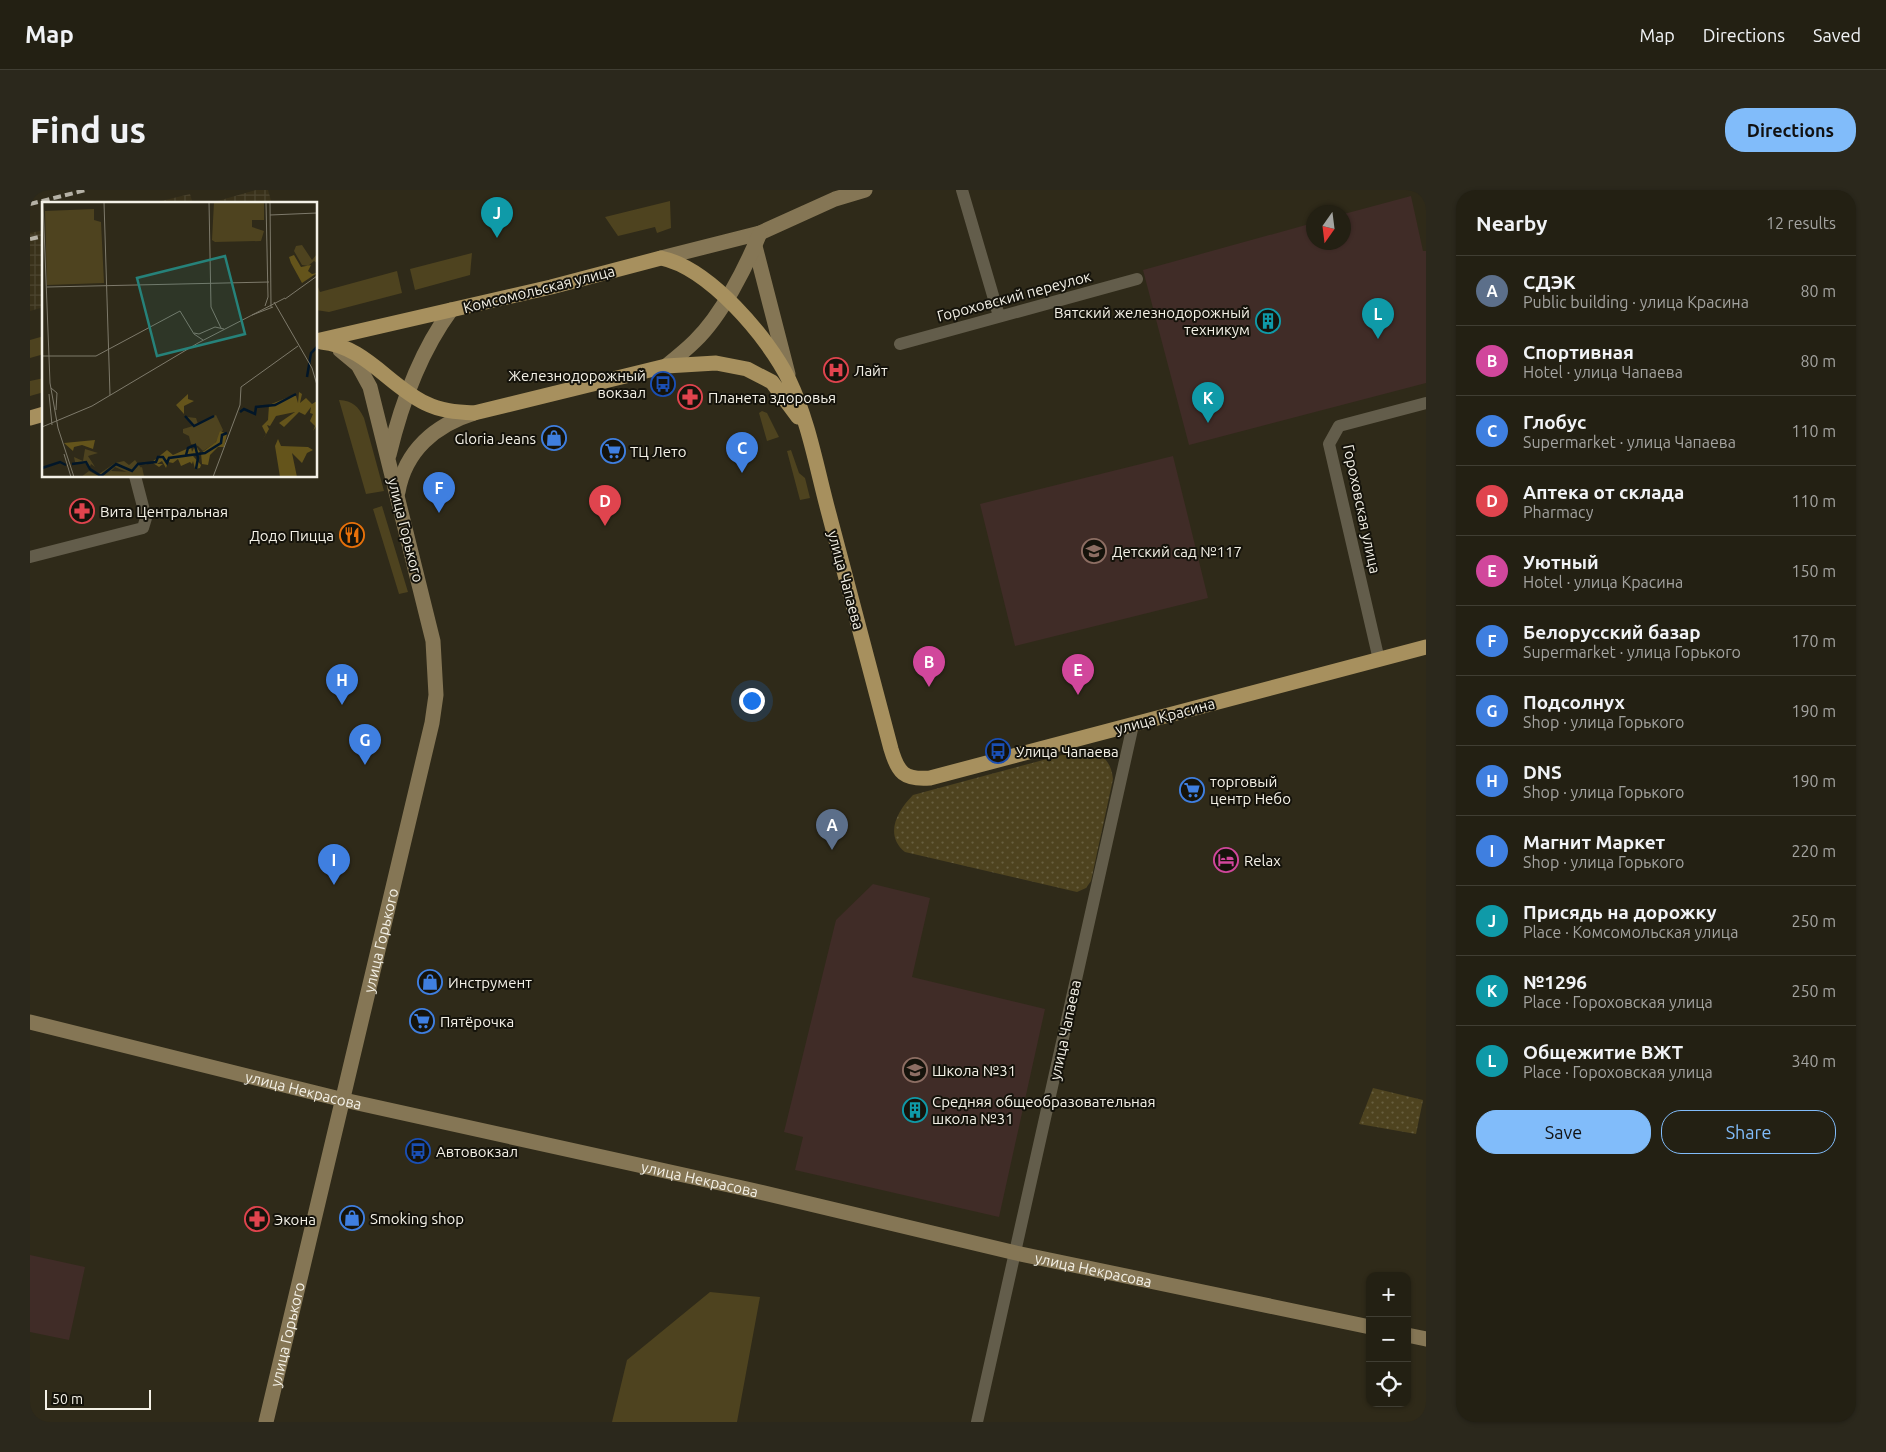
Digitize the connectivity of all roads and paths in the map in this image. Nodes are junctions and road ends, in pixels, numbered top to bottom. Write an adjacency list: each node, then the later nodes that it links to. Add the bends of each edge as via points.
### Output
1 (865, 190): 3 (street, Комсомольская улица, via 835,199)
2 (962, 190): 8 (street)
3 (757, 239): 4 (street, Комсомольская улица); 6 (street); 12 (street, улица Чапаева)
4 (661, 258): 6 (main road, улица Чапаева, via 693,273); 7 (main road, Комсомольская улица)
5 (1137, 279): 8 (street, Гороховский переулок)
6 (726, 299): 11 (street, via 695,341); 12 (main road, улица Чапаева, via 766,342)
7 (451, 310): 9 (main road, Комсомольская улица); 13 (street, улица Горького, via 428,347)
8 (999, 316): 10 (street, Гороховский переулок)
9 (321, 342): 13 (main road, via 363,357); 17 (street, улица Горького, via 348,354 358,365 370,387)
10 (900, 344)
11 (666, 366): 15 (main road); 16 (main road, via 716,363 758,373 772,382)
12 (790, 382): 16 (main road, улица Чапаева)
13 (409, 393): 15 (main road, via 438,409); 17 (street, улица Горького)
14 (1426, 403): 22 (street, Гороховская улица, via 1339,426 1329,444)
15 (474, 413): 19 (street, via 443,426 423,442 408,461)
16 (805, 426): 24 (main road, улица Чапаева, via 890,749 895,764)
17 (388, 457): 19 (street, улица Горького)
18 (136, 478): 20 (street, via 146,518 143,528)
19 (398, 494): 26 (street, улица Горького, via 432,641 435,706)
20 (30, 557)
21 (1426, 647): 22 (main road, улица Красина)
22 (1379, 660): 23 (main road, улица Красина)
23 (1133, 725): 24 (main road, улица Красина, via 930,778 915,779); 27 (street, улица Чапаева)
24 (904, 775)
25 (30, 1022): 26 (street, улица Некрасова)
26 (344, 1100): 27 (street, улица Некрасова, via 747,1189); 31 (street, улица Горького)
27 (1016, 1253): 28 (street, улица Некрасова); 32 (street, улица Чапаева)
28 (1366, 1326)
29 (1411, 1336): 30 (street)
30 (1426, 1339)
31 (266, 1422)
32 (977, 1422)

